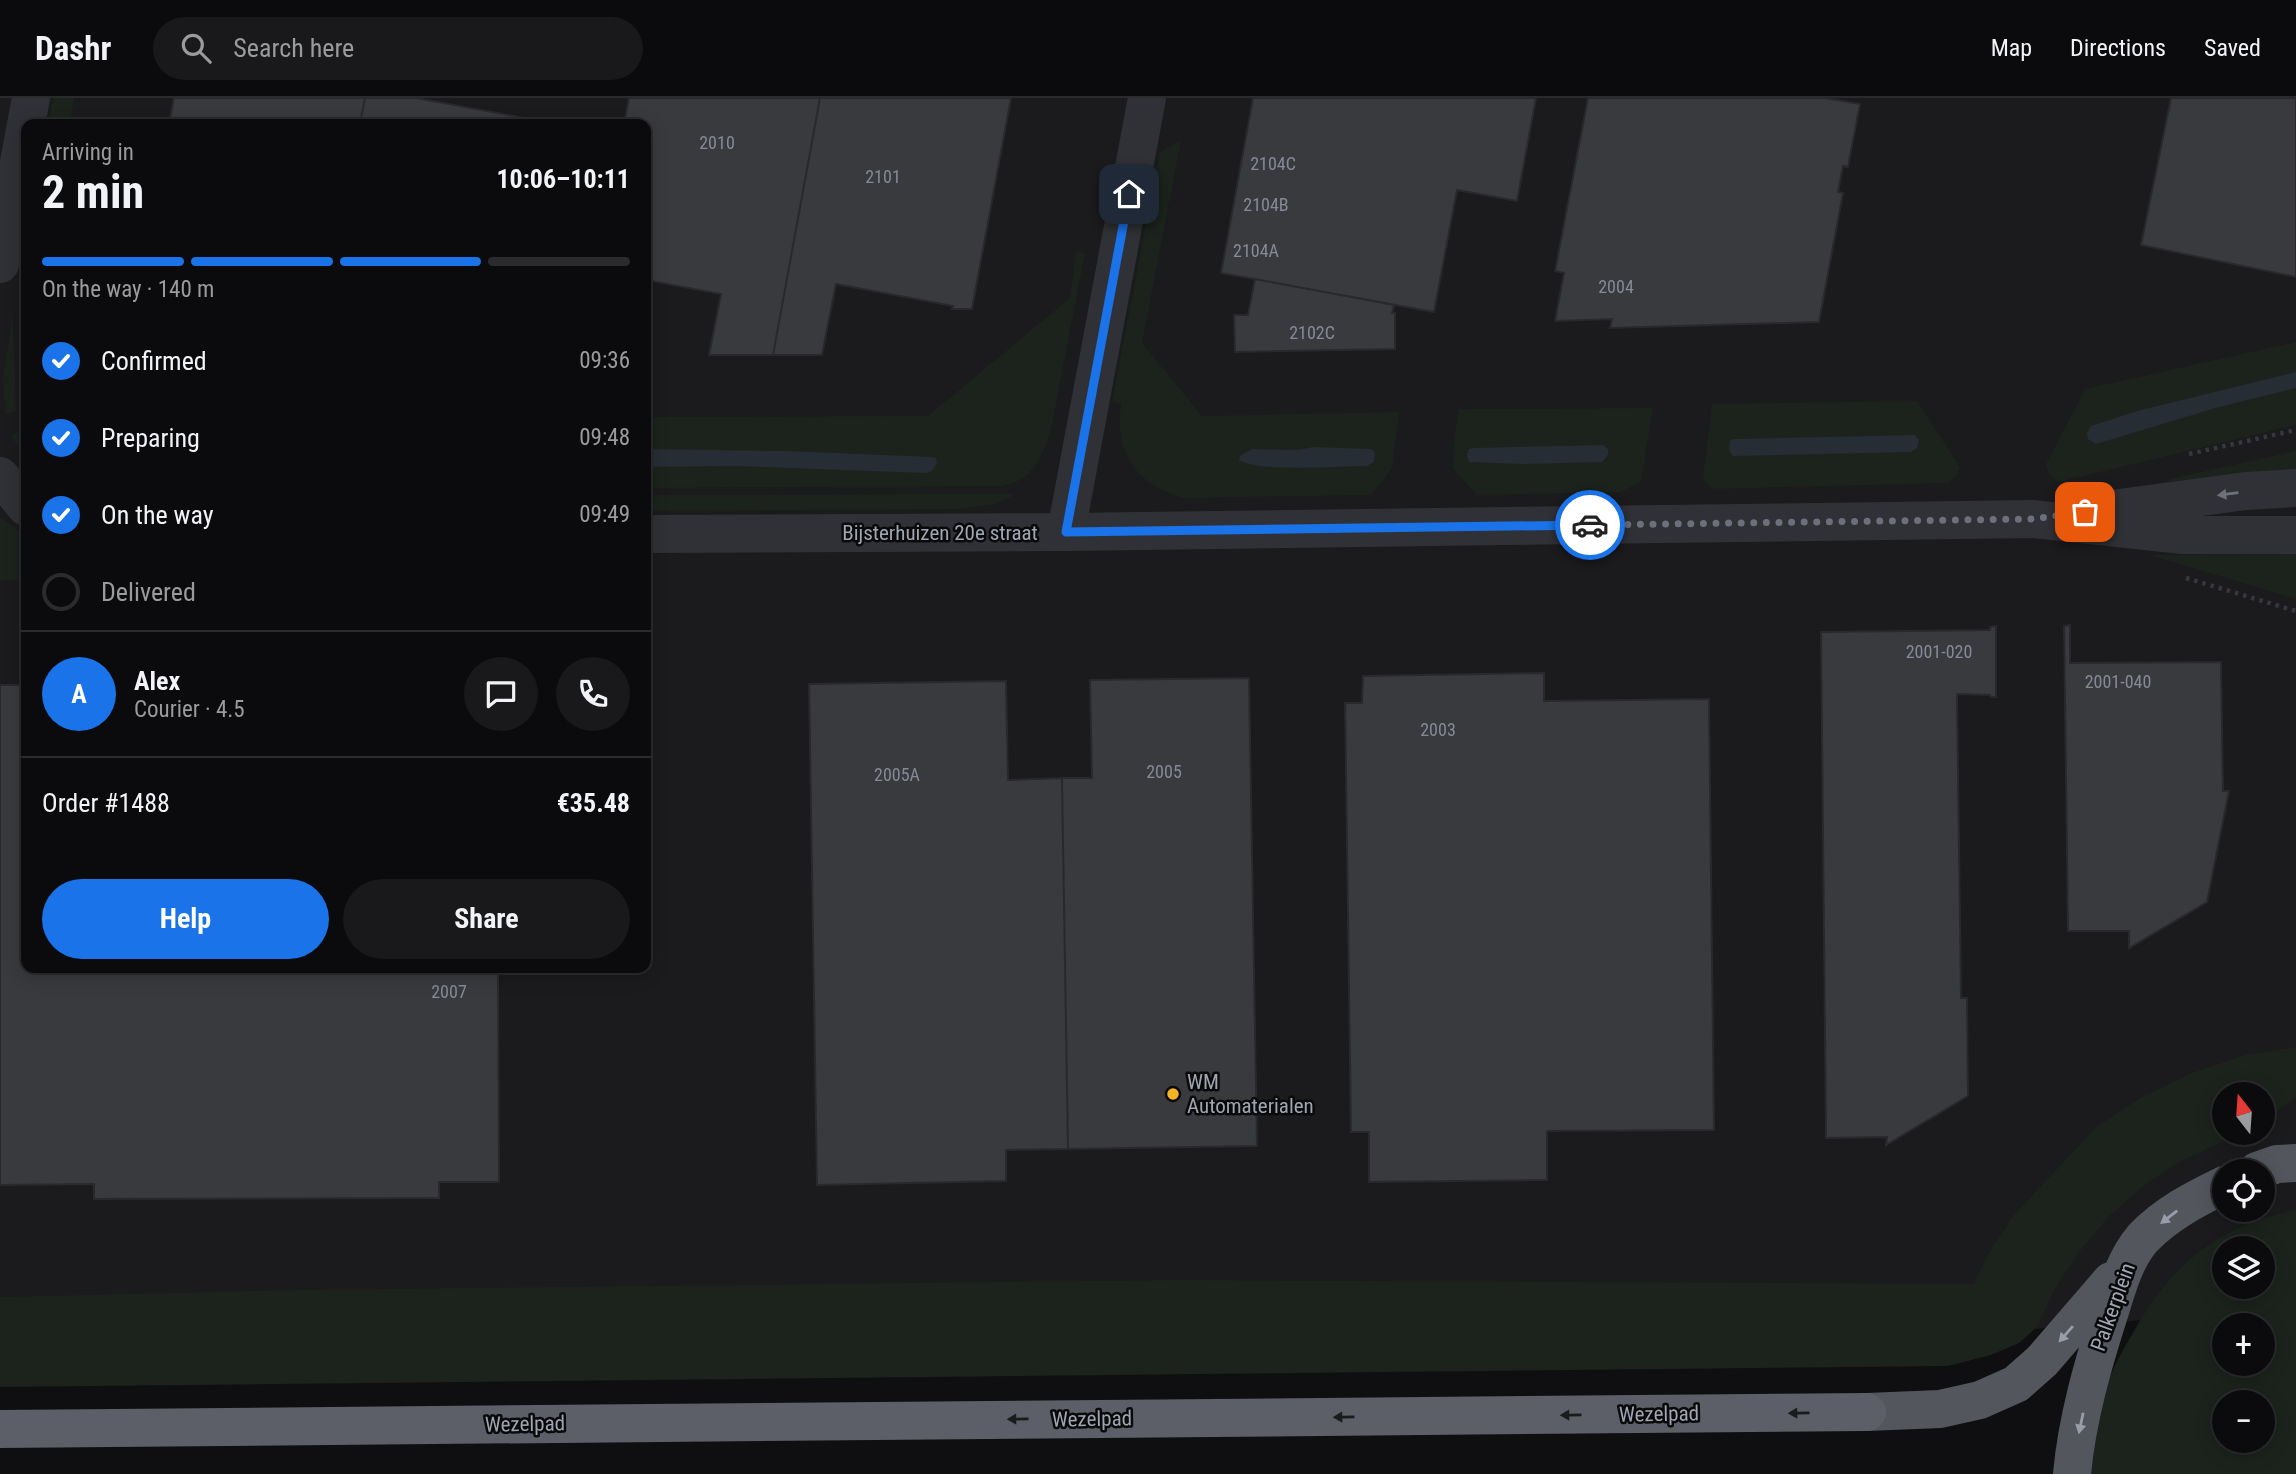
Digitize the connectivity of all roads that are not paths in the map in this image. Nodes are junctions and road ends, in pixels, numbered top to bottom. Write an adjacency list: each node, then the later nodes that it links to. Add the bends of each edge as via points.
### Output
1 (31, 98): 3 (street)
2 (1147, 98): 10 (street)
3 (27, 119)
4 (21, 152): 5 (street)
5 (0, 264)
6 (0, 476): 8 (street)
7 (2296, 488): 9 (street, Bijsterhuizen 20e straat, one-way to 9)
8 (21, 501)
9 (2032, 519): 10 (street, Bijsterhuizen 20e straat); 12 (street, Bijsterhuizen 20e straat, via 2183,535)
10 (1066, 532): 11 (street, Bijsterhuizen 20e straat)
11 (651, 534)
12 (2296, 535)
13 (2296, 1163): 14 (highway)
14 (2275, 1165)
15 (2212, 1191): 16 (highway, Palkerplein, one-way to 16, via 2165,1219)
16 (2125, 1263): 17 (highway, Wezelpad, one-way to 17, via 2049,1353 2016,1384 1980,1400 1940,1409); 18 (highway, Palkerplein, one-way to 18, via 2093,1364)
17 (0, 1429)
18 (2072, 1474)

